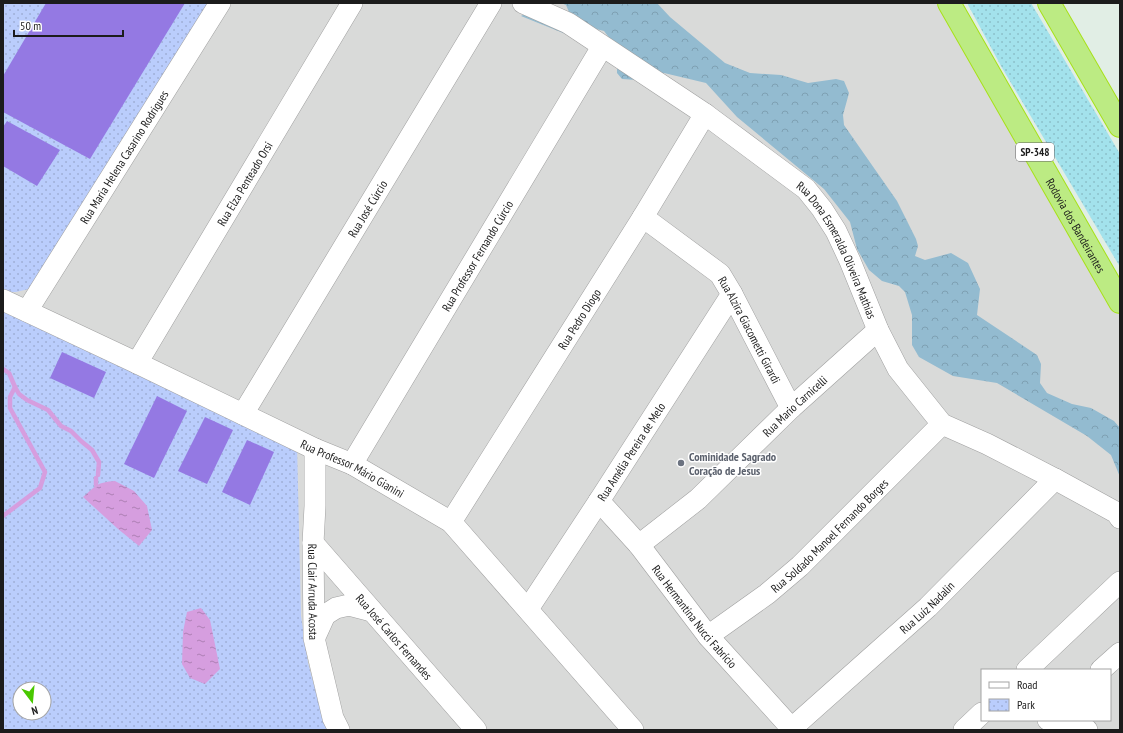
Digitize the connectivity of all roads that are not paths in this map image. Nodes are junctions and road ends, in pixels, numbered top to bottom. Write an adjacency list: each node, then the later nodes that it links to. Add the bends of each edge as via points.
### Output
1 (220, 3): 14 (street, Rua Maria Helena Casarino Rodrigues)
2 (352, 3): 16 (street, Rua Elza Penteado Orsi)
3 (491, 3): 18 (street, Rua José Cúrcio)
4 (523, 3): 7 (street, Rua Dona Esmeralda Oliveira Mathias, via 568,23)
5 (949, 3): 13 (highway, Rodovia dos Bandeirantes / SP-348)
6 (1049, 3): 9 (highway)
7 (602, 47): 8 (street, Rua Dona Esmeralda Oliveira Mathias); 21 (street, Rua Professor Fernando Cúrcio)
8 (706, 114): 10 (street, Rua Pedro Diogo); 15 (street, Rua Dona Esmeralda Oliveira Mathias, via 806,189 822,209 836,231)
9 (1120, 126)
10 (643, 217): 11 (street, Rua Alzira Giacometti Girardi, via 720,274); 25 (street, Rua Pedro Diogo)
11 (732, 294): 17 (street, Rua Alzira Giacometti Girardi); 23 (street, Rua Amélia Pereira de Melo)
12 (3, 300): 14 (street, Rua Professor Mário Gianini)
13 (1120, 302)
14 (26, 311): 16 (street, Rua Professor Mário Gianini)
15 (878, 330): 17 (street, Rua Mario Carnicelli); 19 (street, Rua Dona Esmeralda Oliveira Mathias, via 898,368)
16 (137, 363): 18 (street, Rua Professor Mário Gianini)
17 (791, 408): 27 (street, Rua Mario Carnicelli, via 698,499)
18 (243, 414): 20 (street, Rua Professor Mário Gianini)
19 (942, 424): 22 (street, Rua Dona Esmeralda Oliveira Mathias); 31 (street, Rua Soldado Manoel Fernando Borges, via 800,566 767,594)
20 (315, 449): 21 (street, Rua Professor Mário Gianini); 26 (street, Rua Clair Arruda Acosta)
21 (352, 464): 25 (street, Rua Professor Mário Gianini)
22 (1056, 479): 24 (street, Rua Dona Esmeralda Oliveira Mathias, via 1117,513); 39 (street, Rua Luíz Nadalin, via 928,607)
23 (599, 501): 27 (street, Rua Hermantina Nucci Fabrício); 29 (street, Rua Amélia Pereira de Melo)
24 (1120, 518)
25 (451, 522): 29 (street, Rua Professor Mário Gianini)
26 (313, 543): 30 (street, Rua José Carlos Fernandes); 32 (street, Rua Clair Arruda Acosta)
27 (639, 545): 31 (street, Rua Hermantina Nucci Fabrício)
28 (1120, 582): 34 (street)
29 (528, 609): 42 (street, Rua Professor Mário Gianini)
30 (372, 611): 32 (street, via 349,605 336,608 325,615); 41 (street, Rua José Carlos Fernandes)
31 (708, 636): 39 (street, Rua Hermantina Nucci Fabrício)
32 (314, 638): 40 (street, Rua Clair Arruda Acosta, via 333,718)
33 (1120, 653): 35 (street)
34 (1028, 669)
35 (1102, 669)
36 (981, 714): 43 (street)
37 (1044, 721): 44 (street)
38 (1052, 721): 45 (street)
39 (792, 729)
40 (339, 730)
41 (476, 730)
42 (633, 730)
43 (964, 730)
44 (1033, 730)
45 (1087, 730)

